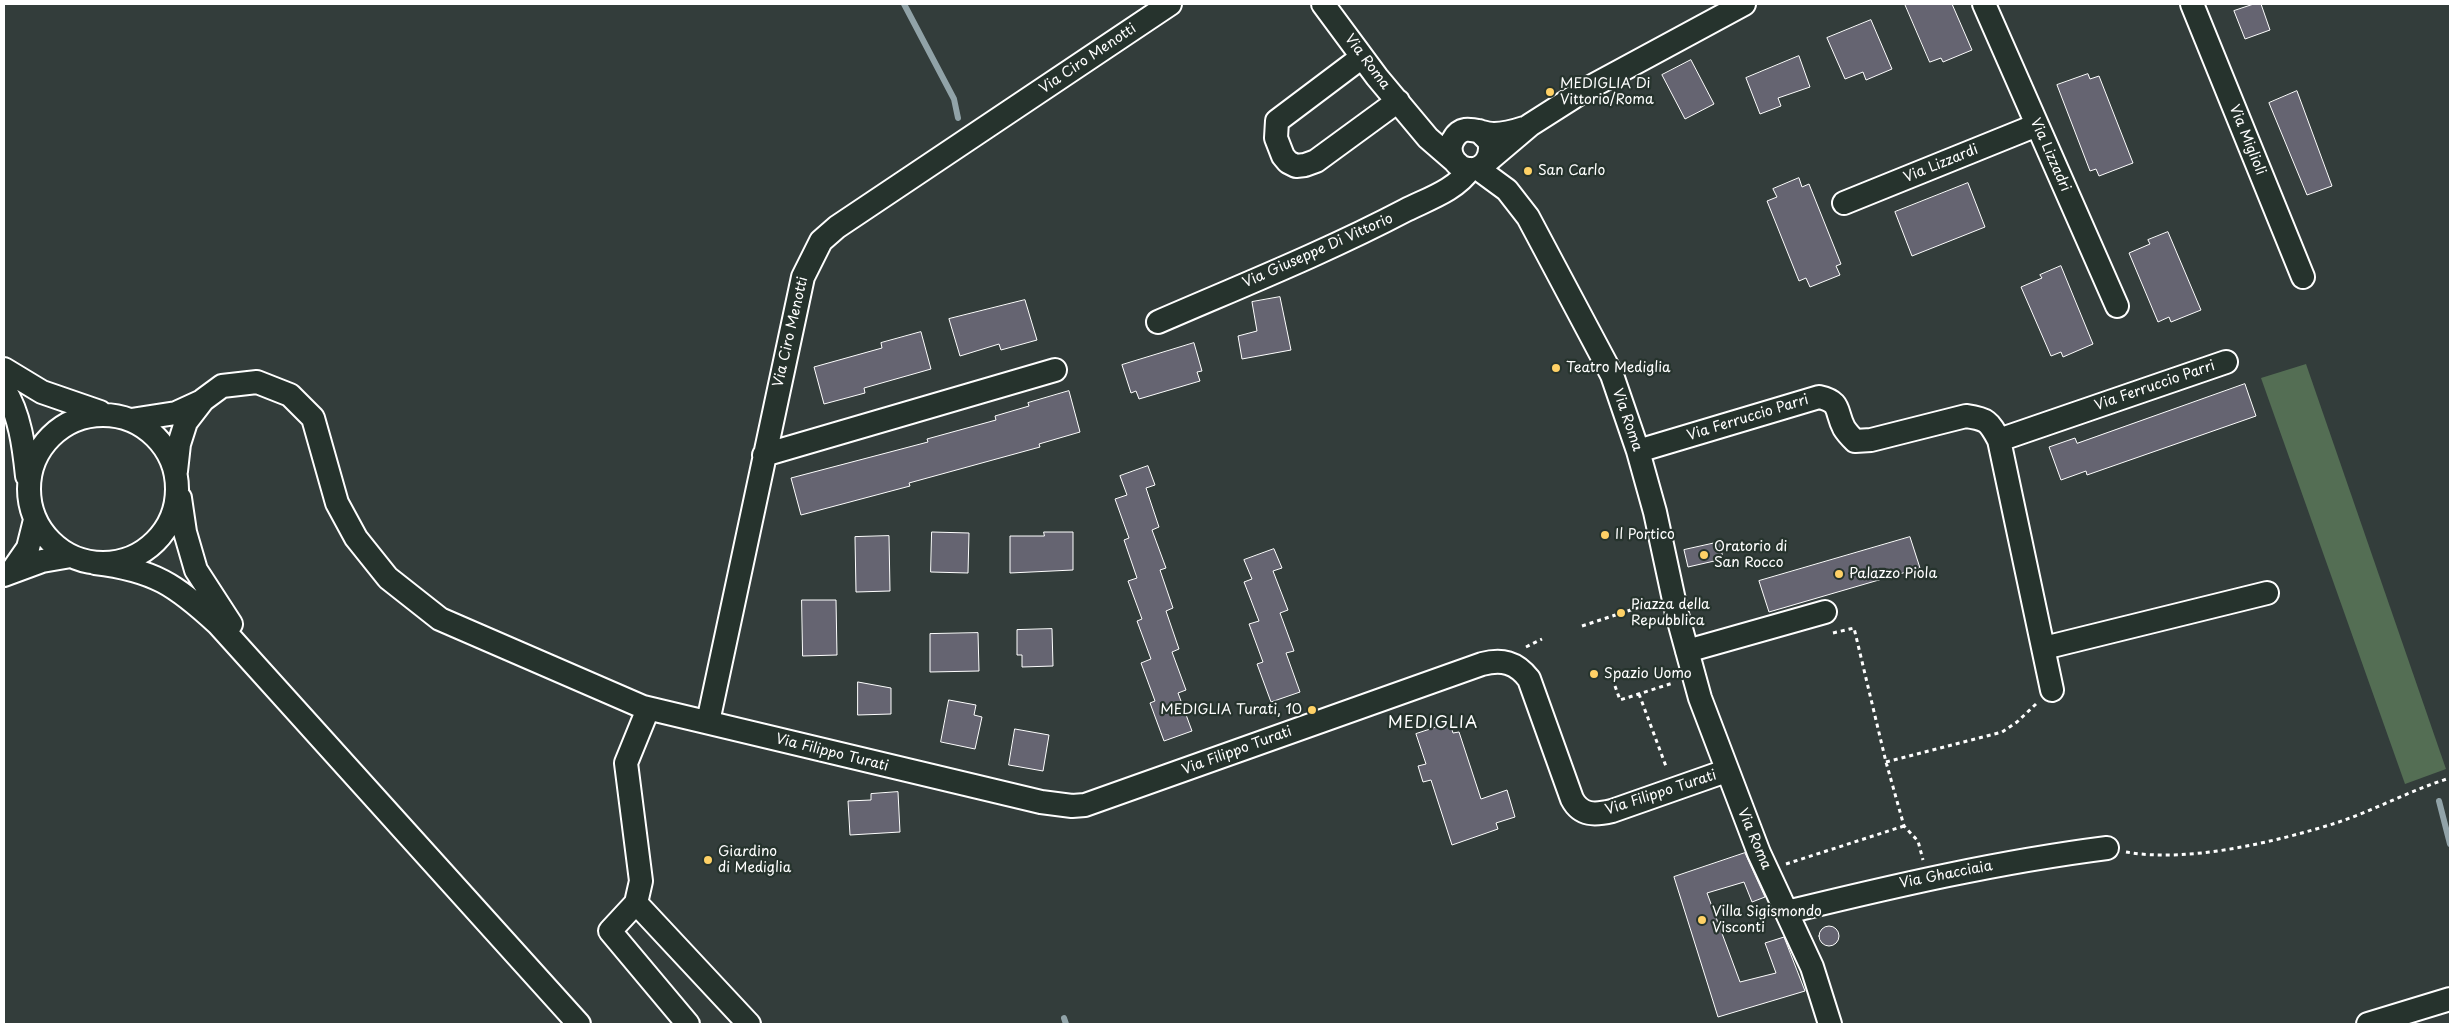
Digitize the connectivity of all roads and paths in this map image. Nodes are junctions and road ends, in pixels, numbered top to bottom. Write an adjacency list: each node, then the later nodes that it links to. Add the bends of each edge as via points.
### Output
1 (1170, 4): 26 (street, Via Ciro Menotti, via 820,241 803,277)
2 (1323, 4): 6 (street, Via Roma)
3 (1744, 4): 9 (street, Via Giuseppe Di Vittorio, via 1599,82)
4 (1984, 4): 10 (street, Via Lizzadri)
5 (2192, 4): 14 (street, Via Miglioli)
6 (1362, 57): 7 (street, Via Roma); 7 (street, via 1277,121 1276,138 1288,162 1296,166 1316,161)
7 (1398, 101): 8 (street, Via Roma)
8 (1413, 118): 11 (street, Via Roma, via 1440,128); 12 (street, Via Roma, via 1432,144)
9 (1530, 125): 11 (street, Via Giuseppe Di Vittorio, via 1500,133); 12 (street, Via Giuseppe Di Vittorio)
10 (2037, 125): 13 (street, Via Lizzardi); 15 (street, Via Lizzadri)
11 (1473, 130): 12 (street, via 1486,136 1490,155); 12 (street, via 1457,134 1450,147 1452,157)
12 (1472, 166): 16 (street, Via Giuseppe Di Vittorio, via 1462,180 1449,189 1376,226); 25 (street, Via Roma, via 1507,190 1528,217 1612,375)
13 (1844, 203)
14 (2303, 277)
15 (2117, 306)
16 (1158, 322)
17 (2226, 362): 24 (street, Via Ferruccio Parri)
18 (4, 369): 22 (street, via 42,392)
19 (1055, 370): 26 (street)
20 (4, 389): 28 (street, via 24,442)
21 (203, 400): 23 (street, Via Filippo Turati, via 176,413); 27 (street, Via Filippo Turati, via 186,422 179,444); 44 (street, Via Filippo Turati, via 222,386 257,382 290,395 313,418 337,503 356,538 388,578 440,619)
22 (106, 414): 23 (street); 28 (street, via 82,417 60,428 42,445 31,467)
23 (131, 420): 27 (street, via 152,432 167,450)
24 (1999, 440): 25 (street, Via Ferruccio Parri, via 1989,422 1966,416 1871,440 1854,441 1844,429 1837,405 1819,397); 37 (street, Via Ferruccio Parri)
25 (1638, 451): 34 (street, Via Roma)
26 (764, 455): 45 (street, Via Ciro Menotti)
27 (177, 476): 31 (street, via 172,518 156,542 138,555 117,562); 40 (street, via 185,532 196,570)
28 (28, 491): 29 (street)
29 (35, 520): 30 (street, via 44,535); 32 (street, via 28,548)
30 (71, 556): 31 (street); 32 (street, via 42,561)
31 (95, 563): 40 (street, via 128,567 155,577 188,596)
32 (8, 573)
33 (2267, 593): 37 (street)
34 (1674, 597): 36 (path); 38 (street, Via Roma)
35 (1825, 612): 38 (street); 46 (path, via 1830,634 1854,628)
36 (1582, 626)
37 (2044, 648): 42 (street, Via Ferruccio Parri)
38 (1687, 651): 39 (street, Via Roma)
39 (1694, 676): 43 (path); 47 (street, Via Roma)
40 (271, 683): 57 (street)
41 (1615, 686): 43 (path, via 1620,700)
42 (2052, 690): 46 (path, via 2002,732)
43 (1639, 694): 49 (path)
44 (648, 708): 45 (street, Via Filippo Turati); 54 (street, via 626,763 641,881)
45 (708, 722): 49 (street, Via Filippo Turati, via 1041,802 1078,806 1482,664 1503,661 1515,665 1529,679 1579,809 1588,813 1606,812)
46 (1886, 762): 50 (path)
47 (1726, 771): 49 (street, Via Filippo Turati); 52 (street, Via Roma)
48 (2450, 778): 51 (path, via 2337,822 2228,850 2177,855 2138,854)
49 (1674, 790)
50 (1904, 826): 52 (path); 53 (path, via 1918,841)
51 (2107, 848): 53 (street, Via Ghacciaia)
52 (1767, 870): 55 (street, Via Roma)
53 (1928, 877): 55 (street, Via Ghacciaia)
54 (636, 903): 58 (street, via 610,931); 59 (street)
55 (1787, 912): 60 (street, Via Roma, via 1812,968)
56 (2450, 999): 61 (street)
57 (579, 1024)
58 (688, 1024)
59 (749, 1024)
60 (1830, 1024)
61 (2368, 1024)

